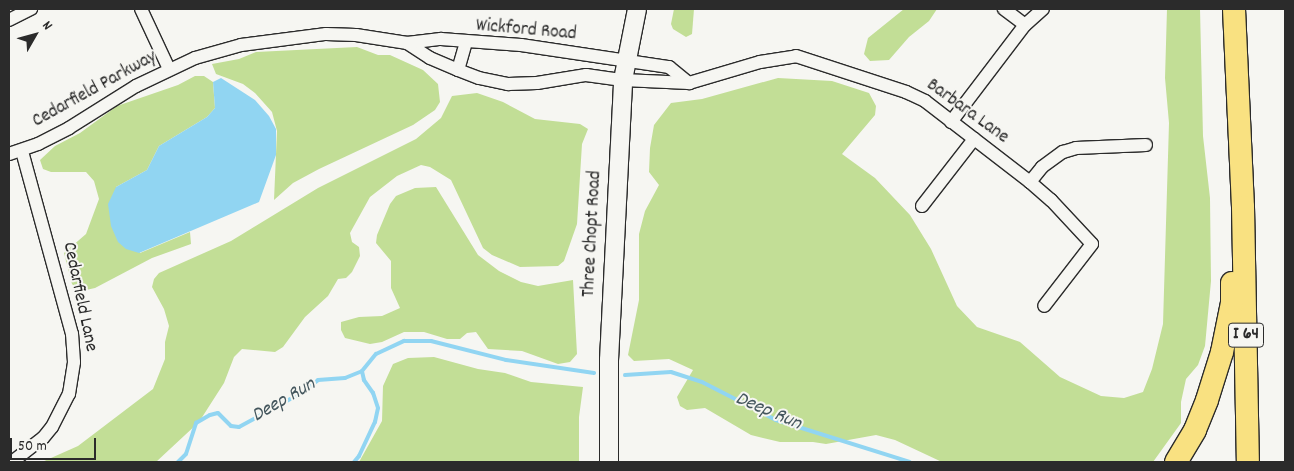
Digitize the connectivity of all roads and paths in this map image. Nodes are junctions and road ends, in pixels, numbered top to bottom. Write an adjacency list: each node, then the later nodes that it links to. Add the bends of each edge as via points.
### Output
1 (31, 9): 7 (street)
2 (142, 9): 12 (street)
3 (637, 9): 11 (main road, Three Chopt Road)
4 (1004, 9): 8 (street)
5 (1043, 9): 8 (street)
6 (1234, 9): 23 (highway, I 64)
7 (9, 20)
8 (1025, 25): 16 (street)
9 (466, 42): 10 (street, Cedarfield Parkway, via 431,39); 11 (street, Wickford Road, via 521,45); 13 (street, Wickford Road)
10 (406, 43): 12 (street, Cedarfield Parkway, via 342,34 268,41 206,55); 13 (street, Cedarfield Parkway)
11 (626, 62): 14 (main road, Three Chopt Road); 15 (street, via 669,67)
12 (169, 69): 19 (street, Cedarfield Parkway, via 130,89 69,128)
13 (458, 70): 14 (street, via 508,84 586,75)
14 (623, 80): 15 (street, Barbara Lane); 26 (main road, Three Chopt Road, via 610,342)
15 (689, 83): 16 (street, Barbara Lane, via 760,62 796,56 906,92 926,101)
16 (952, 122): 17 (street, Barbara Lane)
17 (974, 139): 21 (street, Barbara Lane); 22 (street)
18 (1146, 145): 21 (street, via 1076,148 1063,152 1042,167)
19 (22, 151): 20 (street, Cedarfield Parkway); 25 (street, Cedarfield Lane, via 72,334 74,362 69,394 52,427)
20 (9, 154)
21 (1030, 182): 24 (street, Barbara Lane, via 1092,244)
22 (922, 206)
23 (1243, 207): 27 (highway, via 1231,240 1232,303 1222,352 1195,430); 28 (highway, I 64)
24 (1044, 306)
25 (12, 462)
26 (609, 462)
27 (1176, 462)
28 (1248, 462)

